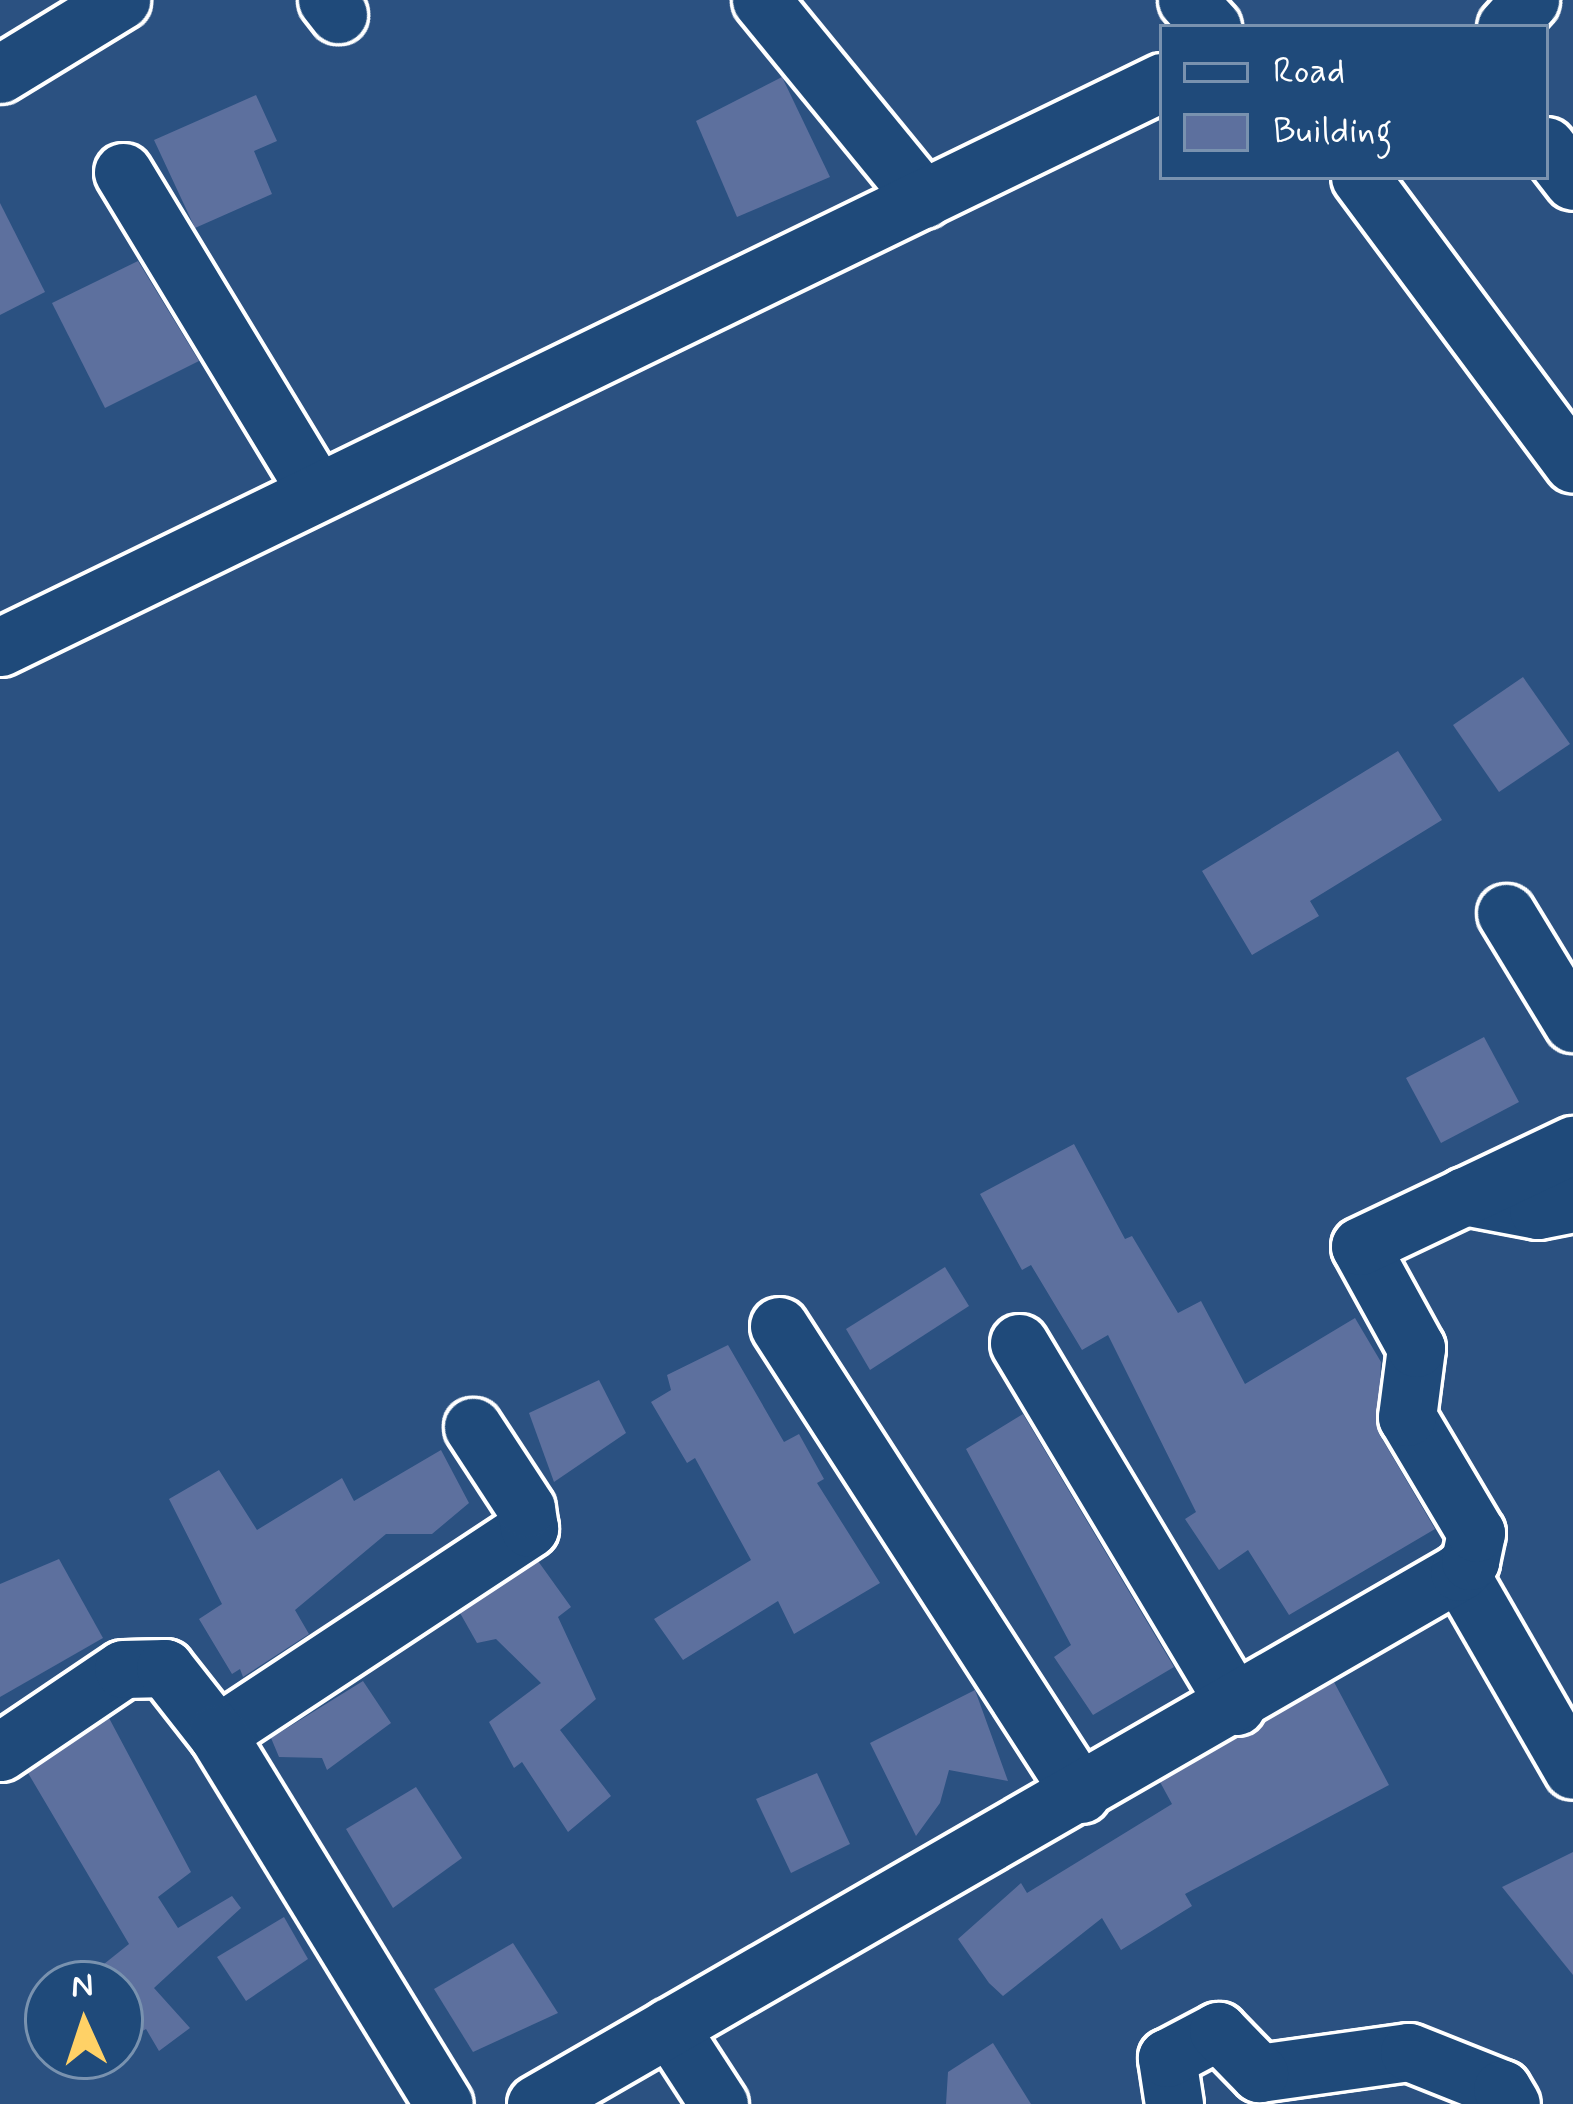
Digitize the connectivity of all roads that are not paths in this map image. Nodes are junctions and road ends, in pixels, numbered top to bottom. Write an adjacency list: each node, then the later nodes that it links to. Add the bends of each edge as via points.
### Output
1 (121, 0): 7 (street)
2 (760, 0): 13 (street)
3 (1187, 0): 5 (street)
4 (1530, 0): 6 (street)
5 (1208, 24)
6 (1509, 24)
7 (0, 74)
8 (1159, 83): 13 (street)
9 (1549, 150): 12 (street)
10 (123, 172): 15 (street)
11 (1362, 180): 14 (street)
12 (1573, 181)
13 (924, 199): 15 (street)
14 (1573, 464)
15 (315, 489): 16 (street)
16 (0, 647)
17 (1507, 913): 18 (street)
18 (1573, 1023)
19 (1573, 1144): 20 (street)
20 (1464, 1196): 21 (street, via 1538,1210); 25 (street, via 1360,1246 1416,1348 1406,1417 1476,1533)
21 (1573, 1203)
22 (779, 1326): 30 (street)
23 (1018, 1343): 26 (street)
24 (473, 1427): 27 (street, via 526,1508 529,1528)
25 (1459, 1572): 26 (street); 29 (street)
26 (1236, 1706): 30 (street)
27 (217, 1735): 28 (street, via 176,1680 148,1663 123,1669); 33 (street)
28 (0, 1753)
29 (1573, 1770)
30 (1081, 1794): 31 (street)
31 (668, 2027): 34 (street); 35 (street)
32 (1251, 2088): 36 (street, via 1218,2031 1166,2058); 37 (street, via 1409,2052 1502,2089)
33 (444, 2104)
34 (536, 2104)
35 (719, 2104)
36 (1174, 2104)
37 (1510, 2104)

